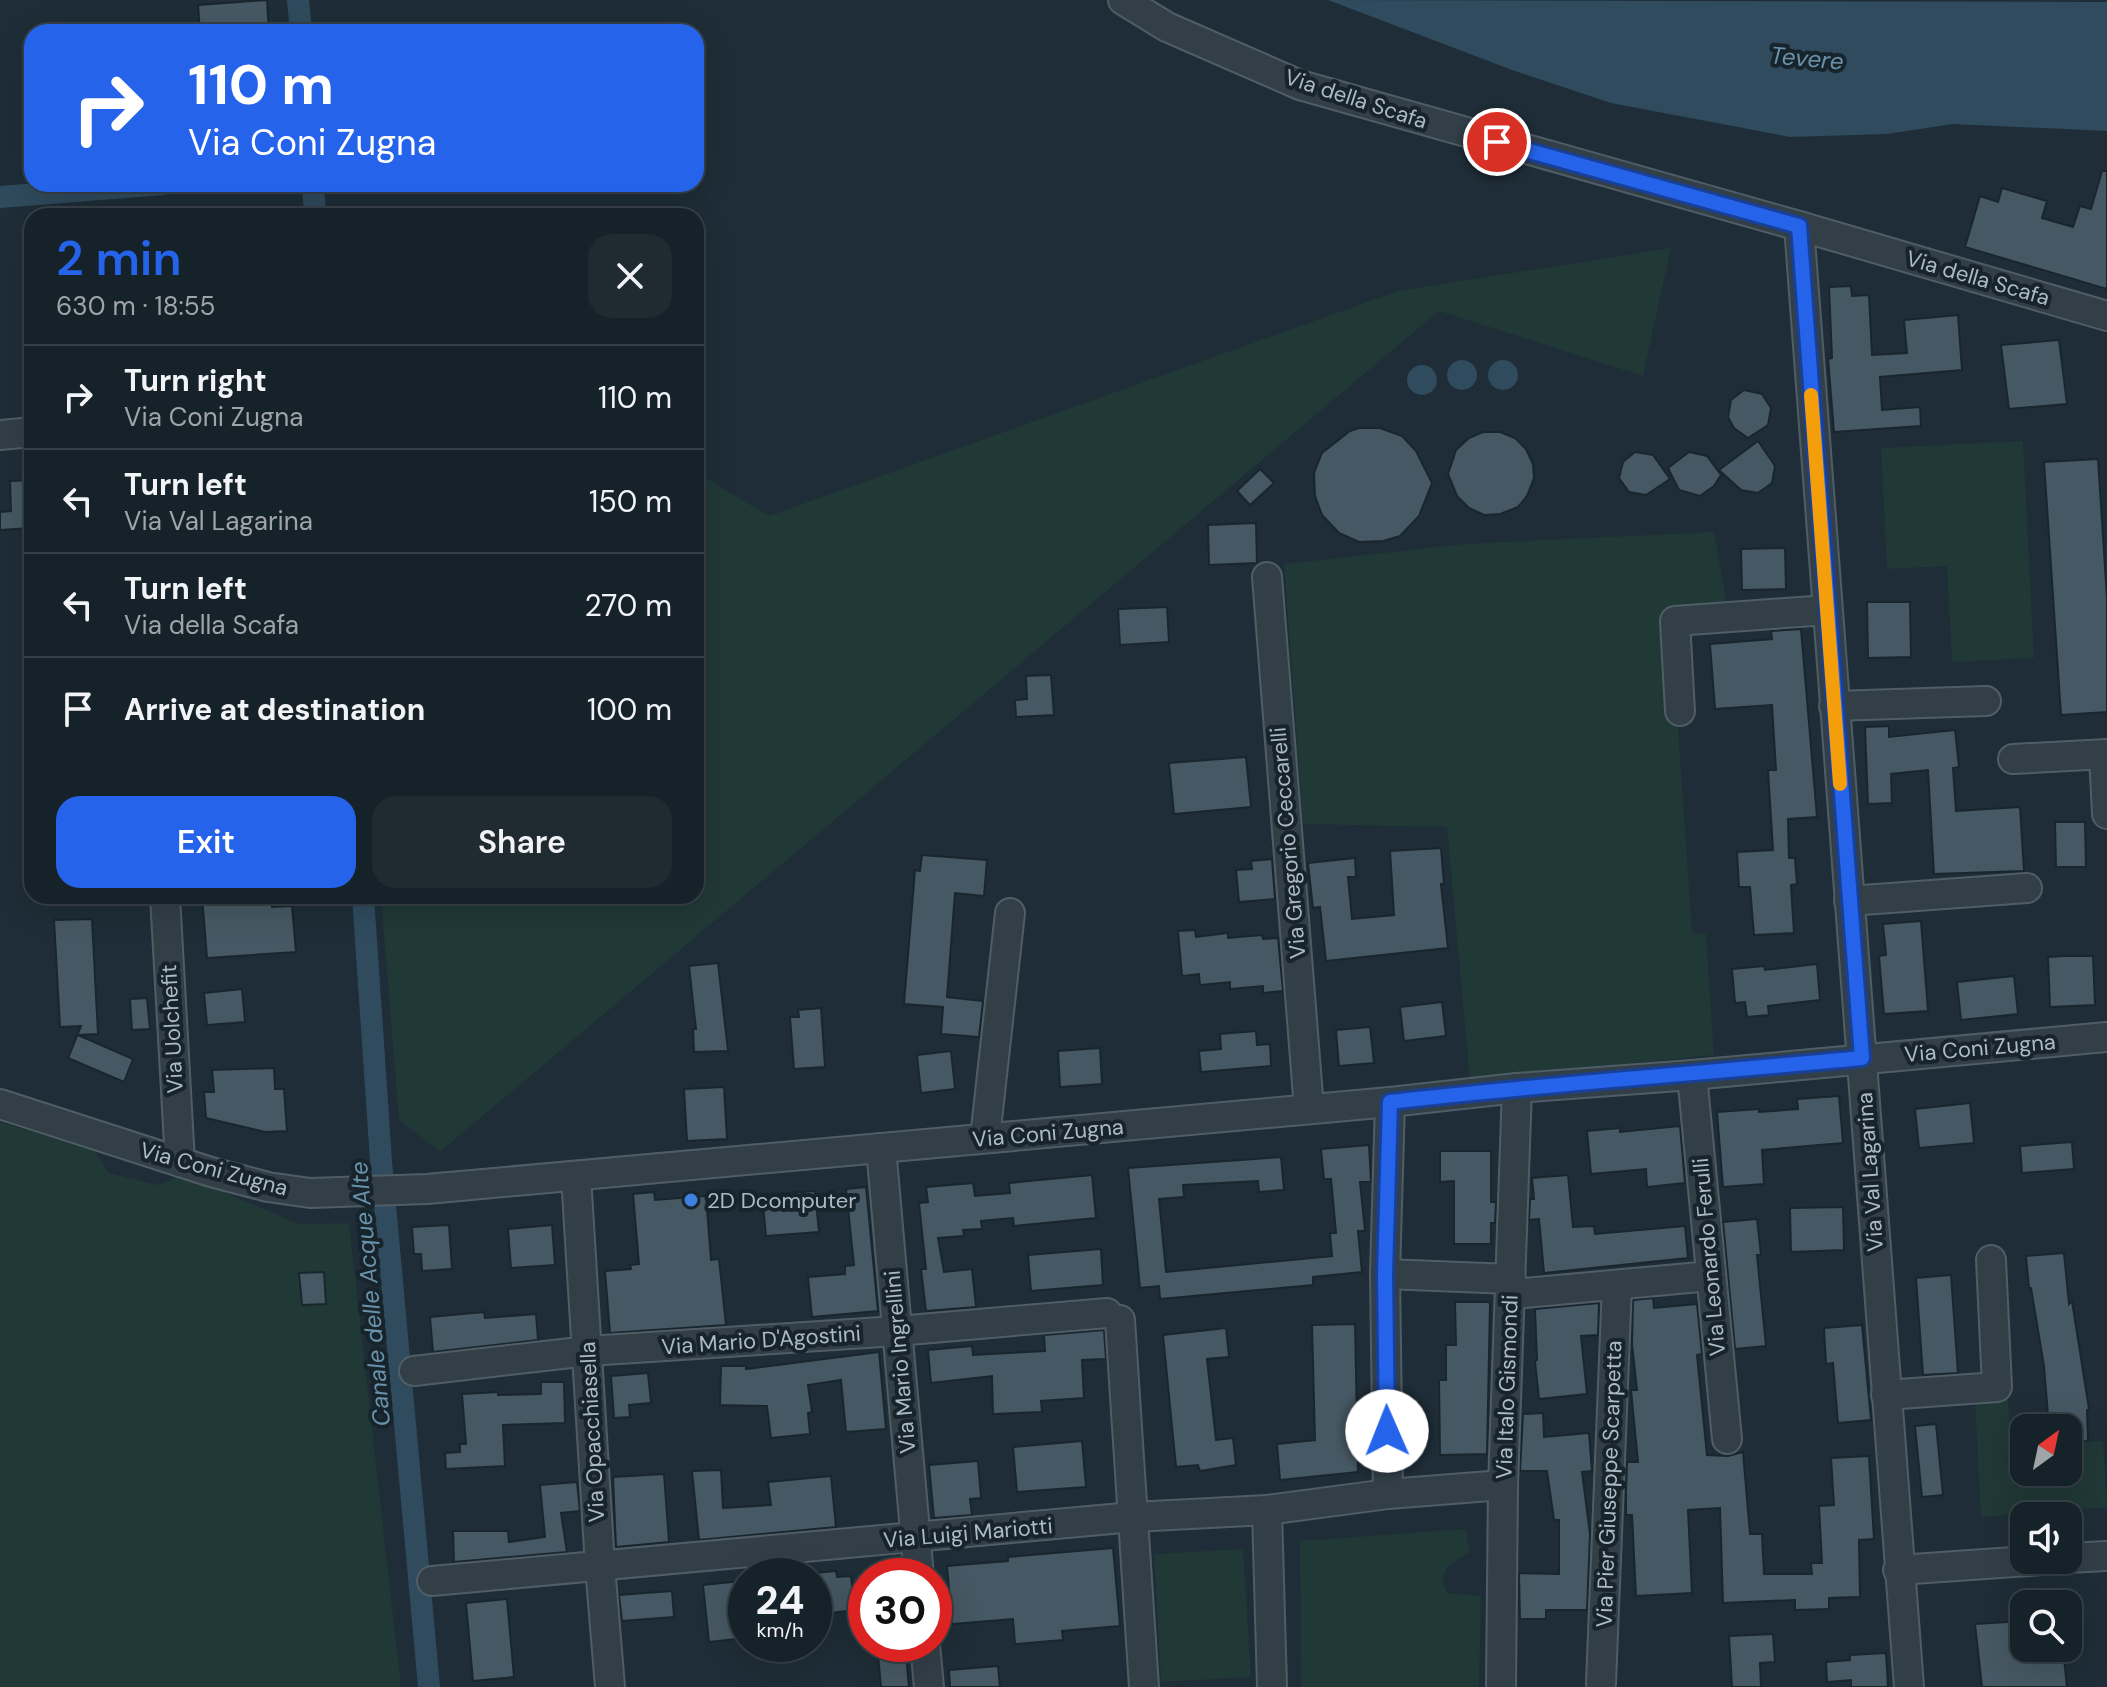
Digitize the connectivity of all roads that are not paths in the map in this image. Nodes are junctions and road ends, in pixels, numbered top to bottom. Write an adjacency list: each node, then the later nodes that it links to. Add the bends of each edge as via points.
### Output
1 (1123, 0): 2 (street, Via della Scafa, via 1167,27 1300,85)
2 (1799, 226): 3 (street, Via della Scafa); 7 (street, Via Val Lagarina)
3 (2107, 316)
4 (24, 433): 5 (street)
5 (0, 435)
6 (1267, 577): 24 (street, Via Gregorio Ceccarelli)
7 (1827, 610): 9 (street, Via Val Lagarina); 10 (street, via 1675,621)
8 (1986, 701): 9 (street)
9 (1834, 706): 15 (street, Via Val Lagarina)
10 (1680, 711)
11 (2106, 755): 12 (street); 13 (street)
12 (2013, 759)
13 (2107, 814)
14 (2027, 888): 15 (street)
15 (1849, 901): 19 (street, Via Val Lagarina)
16 (165, 904): 27 (street, Via Uolchefit)
17 (1010, 913): 25 (street)
18 (2107, 1037): 19 (street, Via Coni Zugna)
19 (1862, 1058): 20 (street, Via Coni Zugna); 37 (street, Via Val Lagarina)
20 (1692, 1075): 21 (street, Via Coni Zugna); 31 (street, Via Leonardo Ferulli)
21 (1517, 1088): 22 (street, Via Coni Zugna); 33 (street, Via Italo Gismondi)
22 (1390, 1102): 24 (street, Via Coni Zugna); 30 (street)
23 (0, 1104): 27 (street, Via Coni Zugna)
24 (1309, 1109): 25 (street, Via Coni Zugna)
25 (985, 1138): 26 (street, Via Coni Zugna)
26 (881, 1148): 28 (street, Via Coni Zugna); 34 (street, Via Mario Ingrellini)
27 (180, 1162): 28 (street, Via Coni Zugna, via 310,1193)
28 (576, 1176): 35 (street, Via Opacchiasella)
29 (1991, 1260): 37 (street, via 1997,1387)
30 (1385, 1274): 33 (street); 40 (street)
31 (1711, 1276): 32 (street); 38 (street, Via Leonardo Ferulli)
32 (1617, 1285): 33 (street); 52 (street, Via Pier Giuseppe Scarpetta)
33 (1518, 1286): 39 (street, Via Italo Gismondi)
34 (897, 1331): 35 (street, Via Mario D'Agostini); 42 (street, Via Mario D'Agostini, via 1113,1317); 43 (street, Via Mario Ingrellini)
35 (588, 1351): 36 (street, Via Mario D'Agostini); 48 (street, Via Opacchiasella)
36 (414, 1371)
37 (1886, 1395): 49 (street, Via Val Lagarina)
38 (1727, 1439)
39 (1503, 1485): 40 (street, Via Luigi Mariotti); 57 (street, Via Italo Gismondi)
40 (1388, 1494): 41 (street, Via Luigi Mariotti)
41 (1267, 1510): 42 (street, Via Luigi Mariotti); 56 (street)
42 (1133, 1517): 43 (street, Via Luigi Mariotti); 55 (street)
43 (916, 1538): 46 (street, Via Mario Ingrellini); 48 (street, Via Luigi Mariotti)
44 (2107, 1556): 45 (street)
45 (2082, 1557)
46 (918, 1558)
47 (2010, 1562): 49 (street)
48 (600, 1566): 50 (street, Via Luigi Mariotti); 53 (street, Via Opacchiasella)
49 (1898, 1570): 58 (street, Via Val Lagarina)
50 (432, 1581)
51 (927, 1662): 54 (street)
52 (1601, 1683)
53 (610, 1687)
54 (929, 1687)
55 (1144, 1687)
56 (1272, 1687)
57 (1501, 1687)
58 (1909, 1687)

